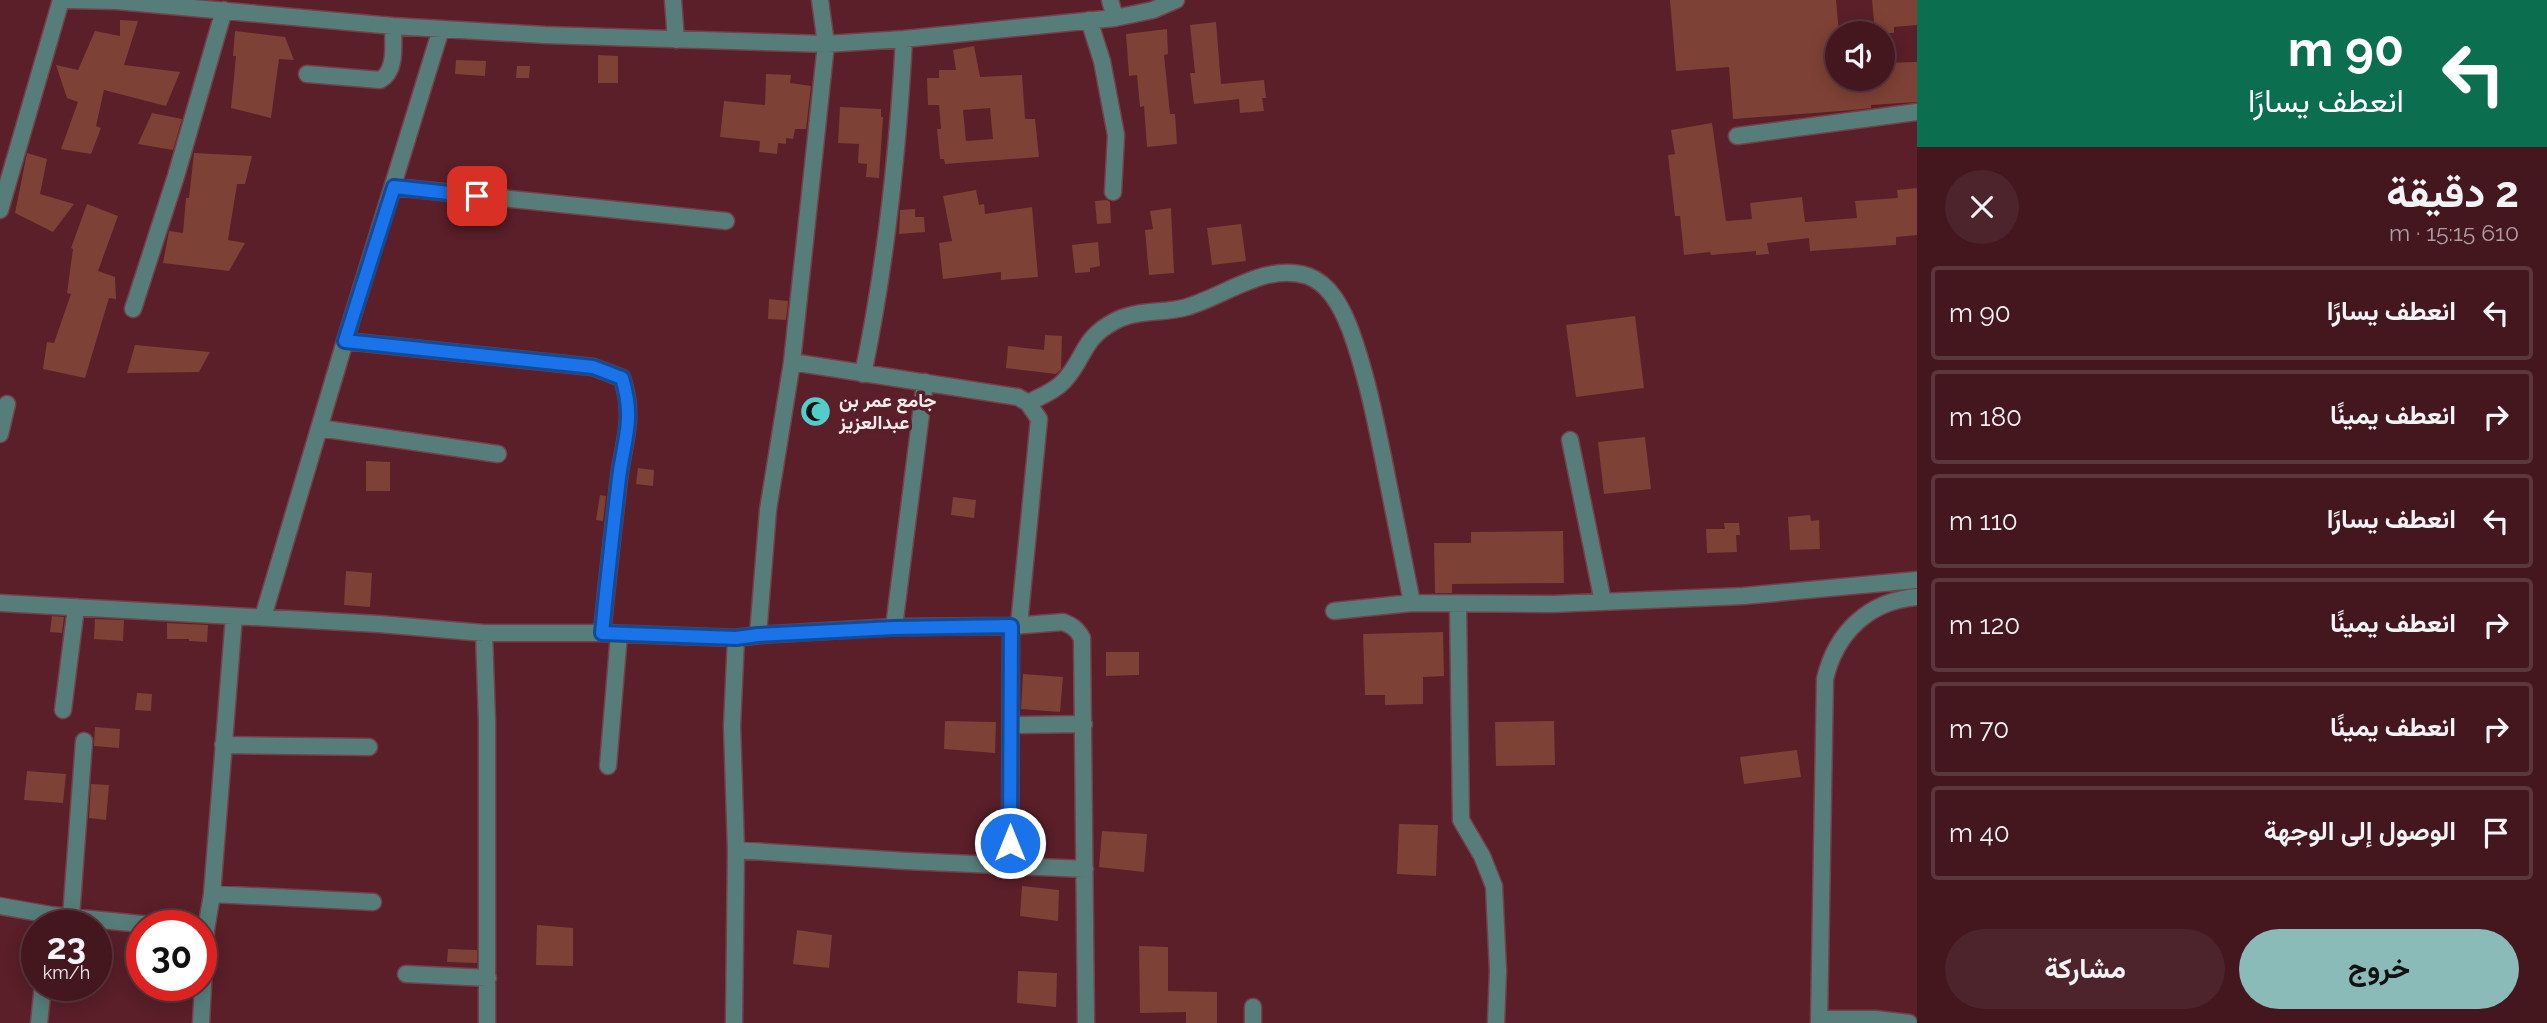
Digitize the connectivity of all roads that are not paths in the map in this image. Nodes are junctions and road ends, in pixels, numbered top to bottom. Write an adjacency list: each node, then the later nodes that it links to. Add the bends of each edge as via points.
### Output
1 (61, 0): 20 (street)
2 (68, 0): 7 (street)
3 (673, 0): 13 (street)
4 (820, 0): 14 (street)
5 (1110, 0): 8 (street)
6 (1176, 0): 8 (street)
7 (235, 7): 10 (street); 22 (street)
8 (1115, 18): 9 (street)
9 (1089, 20): 12 (street); 19 (street, via 1116,135)
10 (394, 26): 11 (street); 15 (street, via 388,76 380,80)
11 (442, 29): 13 (street); 18 (street)
12 (904, 39): 14 (street); 25 (street, via 900,120 877,304)
13 (676, 40): 14 (street)
14 (826, 44): 24 (street)
15 (307, 75)
16 (1917, 112): 17 (street)
17 (1738, 136)
18 (394, 187): 21 (street); 23 (street)
19 (1113, 192)
20 (0, 210)
21 (726, 221)
22 (133, 309)
23 (345, 341): 29 (street); 46 (street, via 593,367 622,378 629,399 628,430)
24 (792, 362): 25 (street); 48 (street, via 768,510)
25 (863, 374): 26 (street)
26 (925, 383): 27 (street, via 983,390); 44 (street)
27 (1028, 403): 37 (street, via 1058,387 1092,336 1127,315 1188,306 1255,278 1309,276 1324,284 1349,327 1372,405); 43 (street, via 1039,419)
28 (7, 404): 30 (street)
29 (319, 428): 32 (street); 42 (street)
30 (0, 435)
31 (1570, 440): 35 (street)
32 (498, 454)
33 (1917, 580): 35 (street, via 1744,596)
34 (1917, 597): 70 (street, via 1897,599 1860,618 1841,639 1826,672)
35 (1603, 602): 38 (street)
36 (0, 603): 39 (street)
37 (1412, 603): 38 (street); 40 (street)
38 (1458, 604): 76 (street, via 1461,820 1494,886)
39 (76, 607): 41 (street); 50 (street)
40 (1334, 611)
41 (234, 616): 42 (street); 54 (street)
42 (263, 617): 45 (street)
43 (1015, 626): 44 (street); 51 (street, via 1063,622 1077,629 1082,638); 52 (street)
44 (894, 628): 48 (street)
45 (484, 633): 46 (street); 67 (street)
46 (602, 633): 47 (street)
47 (619, 634): 49 (street); 56 (street)
48 (758, 635): 49 (street)
49 (736, 638): 57 (street, via 732,726)
50 (63, 710)
51 (1084, 724): 52 (street); 59 (street)
52 (1011, 725): 58 (street)
53 (84, 741): 63 (street)
54 (223, 745): 55 (street); 60 (street)
55 (369, 747)
56 (608, 766)
57 (736, 850): 58 (street); 74 (street)
58 (1010, 866): 59 (street)
59 (1085, 869): 75 (street)
60 (212, 894): 61 (street); 64 (street)
61 (373, 902)
62 (0, 906): 65 (street)
63 (72, 910)
64 (208, 910)
65 (21, 912)
66 (406, 974): 67 (street)
67 (488, 978): 73 (street)
68 (41, 1001): 71 (street)
69 (202, 1001): 72 (street)
70 (1819, 1021): 77 (street, via 1862,1018)
71 (39, 1023)
72 (201, 1023)
73 (487, 1023)
74 (734, 1023)
75 (1086, 1023)
76 (1496, 1023)
77 (1909, 1023)

